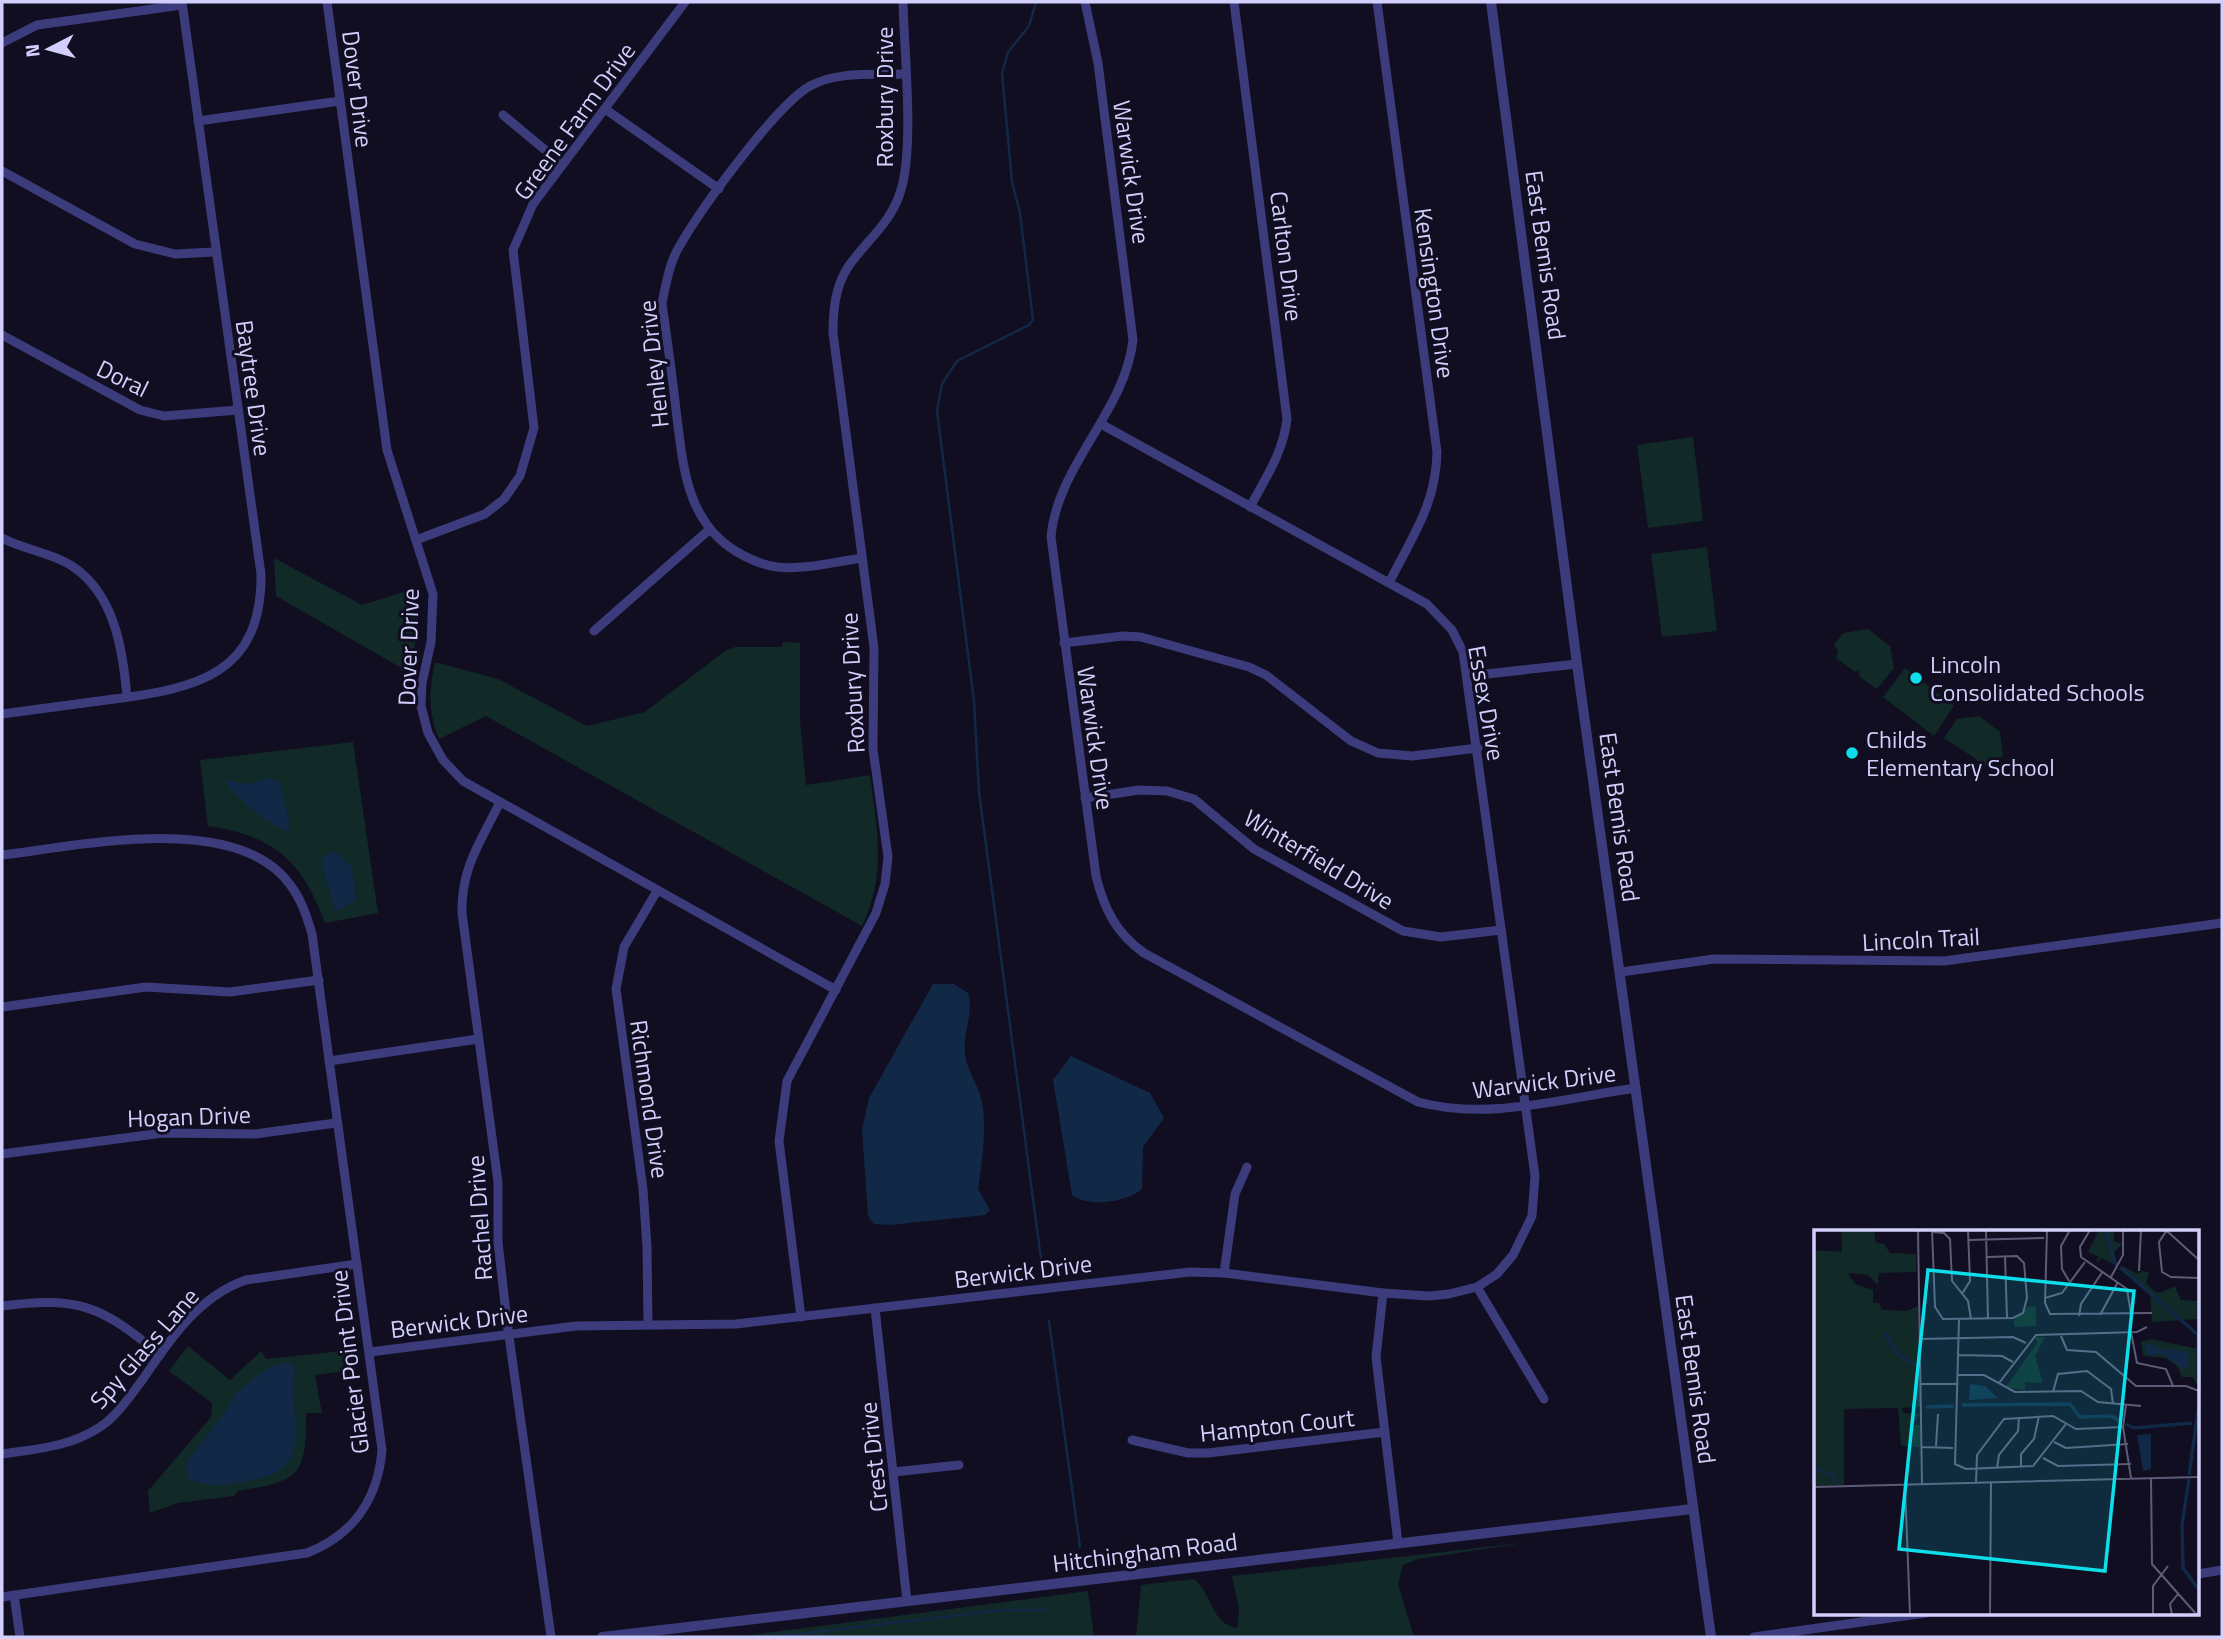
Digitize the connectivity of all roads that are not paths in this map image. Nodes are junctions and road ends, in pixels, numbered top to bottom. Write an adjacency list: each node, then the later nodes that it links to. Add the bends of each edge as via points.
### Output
1 (327, 2): 11 (street, Dover Drive)
2 (685, 2): 12 (street, Greene Farm Drive)
3 (903, 2): 10 (street, Roxbury Drive)
4 (1085, 2): 21 (street, Warwick Drive, via 1098,63 1133,327 1125,373)
5 (1234, 2): 22 (street, Carlton Drive, via 1287,419 1277,460)
6 (1377, 2): 27 (street, Kensington Drive, via 1437,452 1431,503)
7 (1491, 2): 30 (street, East Bemis Road)
8 (182, 3): 9 (street, via 37,25); 14 (street, Baytree Drive)
9 (2, 43)
10 (904, 74): 17 (street, Henley Drive, via 838,76 812,85 789,100); 26 (street, Roxbury Drive, via 906,155 901,190 893,212 848,267 833,311)
11 (340, 101): 14 (street); 25 (street, Dover Drive, via 387,450)
12 (605, 109): 15 (street, Greene Farm Drive); 17 (street)
13 (503, 115): 15 (street)
14 (198, 121): 18 (street, Baytree Drive)
15 (562, 164): 25 (street, Greene Farm Drive, via 533,204 513,250 534,428 520,476 485,514)
16 (2, 171): 18 (street, via 135,244 175,254)
17 (719, 189): 23 (street, Henley Drive, via 678,248 662,303 685,480 695,508)
18 (214, 251): 20 (street, Baytree Drive)
19 (2, 335): 20 (street, Doral, via 140,410 174,416)
20 (237, 410): 32 (street, Baytree Drive, via 261,574 253,626 237,653 216,674 181,689)
21 (1101, 424): 22 (street, Essex Drive); 29 (street, Warwick Drive, via 1053,519 1052,559)
22 (1250, 507): 27 (street, Essex Drive)
23 (710, 529): 26 (street, Henley Drive, via 752,561 774,567); 28 (street)
24 (2, 538): 32 (street, via 73,566 92,584 116,627)
25 (416, 540): 36 (street, Dover Drive, via 433,594 421,706 428,733 443,760)
26 (862, 558): 43 (street, Roxbury Drive, via 874,648 873,749 888,858 876,912)
27 (1390, 581): 31 (street, Essex Drive, via 1444,620 1463,652)
28 (594, 631)
29 (1064, 643): 34 (street, via 1141,638 1249,667 1266,675 1351,741 1378,753 1412,756); 35 (street, Warwick Drive)
30 (1577, 664): 31 (street); 41 (street, East Bemis Road)
31 (1468, 676): 34 (street, Essex Drive)
32 (127, 697): 33 (street, Baytree Drive)
33 (2, 714)
34 (1478, 748): 40 (street, Essex Drive)
35 (1085, 798): 40 (street, Winterfield Drive, via 1139,790 1167,791 1194,799 1255,849 1403,931 1441,937); 48 (street, Warwick Drive, via 1102,900 1112,922 1136,947 1418,1102 1464,1111)
36 (499, 804): 38 (street, Dover Drive); 45 (street, Rachel Drive, via 467,865 462,887)
37 (2, 855): 42 (street, Glacier Point Drive, via 187,838 250,854 275,869 304,908)
38 (657, 891): 43 (street, Dover Drive); 59 (street, Richmond Drive, via 624,947 616,989 643,1189)
39 (2222, 923): 41 (street, Lincoln Trail, via 1944,961 1714,959)
40 (1501, 930): 48 (street, Essex Drive)
41 (1620, 972): 47 (street, East Bemis Road)
42 (319, 980): 44 (street, via 230,992 146,987); 46 (street, Glacier Point Drive)
43 (835, 990): 58 (street, Roxbury Drive, via 793,1068 781,1111 779,1141)
44 (2, 1007)
45 (478, 1039): 46 (street); 60 (street, Rachel Drive, via 498,1182 498,1242)
46 (329, 1061): 49 (street, Glacier Point Drive)
47 (1636, 1088): 48 (street, Warwick Drive); 69 (street, East Bemis Road)
48 (1524, 1105): 54 (street, Berwick Drive, via 1535,1176 1532,1216 1505,1266)
49 (336, 1123): 50 (street, Hogan Drive, via 255,1134 163,1133); 52 (street, Glacier Point Drive)
50 (2, 1154)
51 (1247, 1167): 53 (street, via 1235,1194)
52 (357, 1264): 61 (street, Glacier Point Drive); 62 (street, Spy Glass Lane, via 232,1284 188,1318)
53 (1224, 1273): 55 (street, Berwick Drive); 57 (street, Berwick Drive, via 1189,1272)
54 (1477, 1287): 55 (street, Berwick Drive, via 1429,1296); 63 (street)
55 (1383, 1293): 64 (street, via 1376,1357)
56 (2, 1306): 62 (street, via 56,1301 95,1309 117,1320)
57 (875, 1308): 58 (street, Berwick Drive); 68 (street, Crest Drive)
58 (801, 1317): 59 (street, Berwick Drive, via 736,1324)
59 (648, 1323): 60 (street, Berwick Drive)
60 (509, 1334): 61 (street, Berwick Drive); 78 (street, Rachel Drive)
61 (370, 1352): 73 (street, Glacier Point Drive, via 382,1450 380,1469 369,1503 335,1540 287,1558)
62 (160, 1355): 66 (street, Spy Glass Lane, via 99,1428 57,1446)
63 (1544, 1399)
64 (1385, 1432): 65 (street, Hampton Court, via 1208,1453); 70 (street)
65 (1132, 1440)
66 (2, 1454)
67 (959, 1465): 68 (street)
68 (894, 1472): 75 (street, Crest Drive)
69 (1692, 1509): 70 (street, Hitchingham Road); 80 (street, East Bemis Road)
70 (1398, 1544): 75 (street, Hitchingham Road)
71 (2222, 1570): 72 (street)
72 (2200, 1574)
73 (15, 1595): 74 (street, Glacier Point Drive); 77 (street)
74 (2, 1597)
75 (907, 1601): 79 (street, Hitchingham Road)
76 (1919, 1614): 81 (street)
77 (20, 1637)
78 (551, 1637)
79 (602, 1637)
80 (1710, 1637)
81 (1754, 1637)

